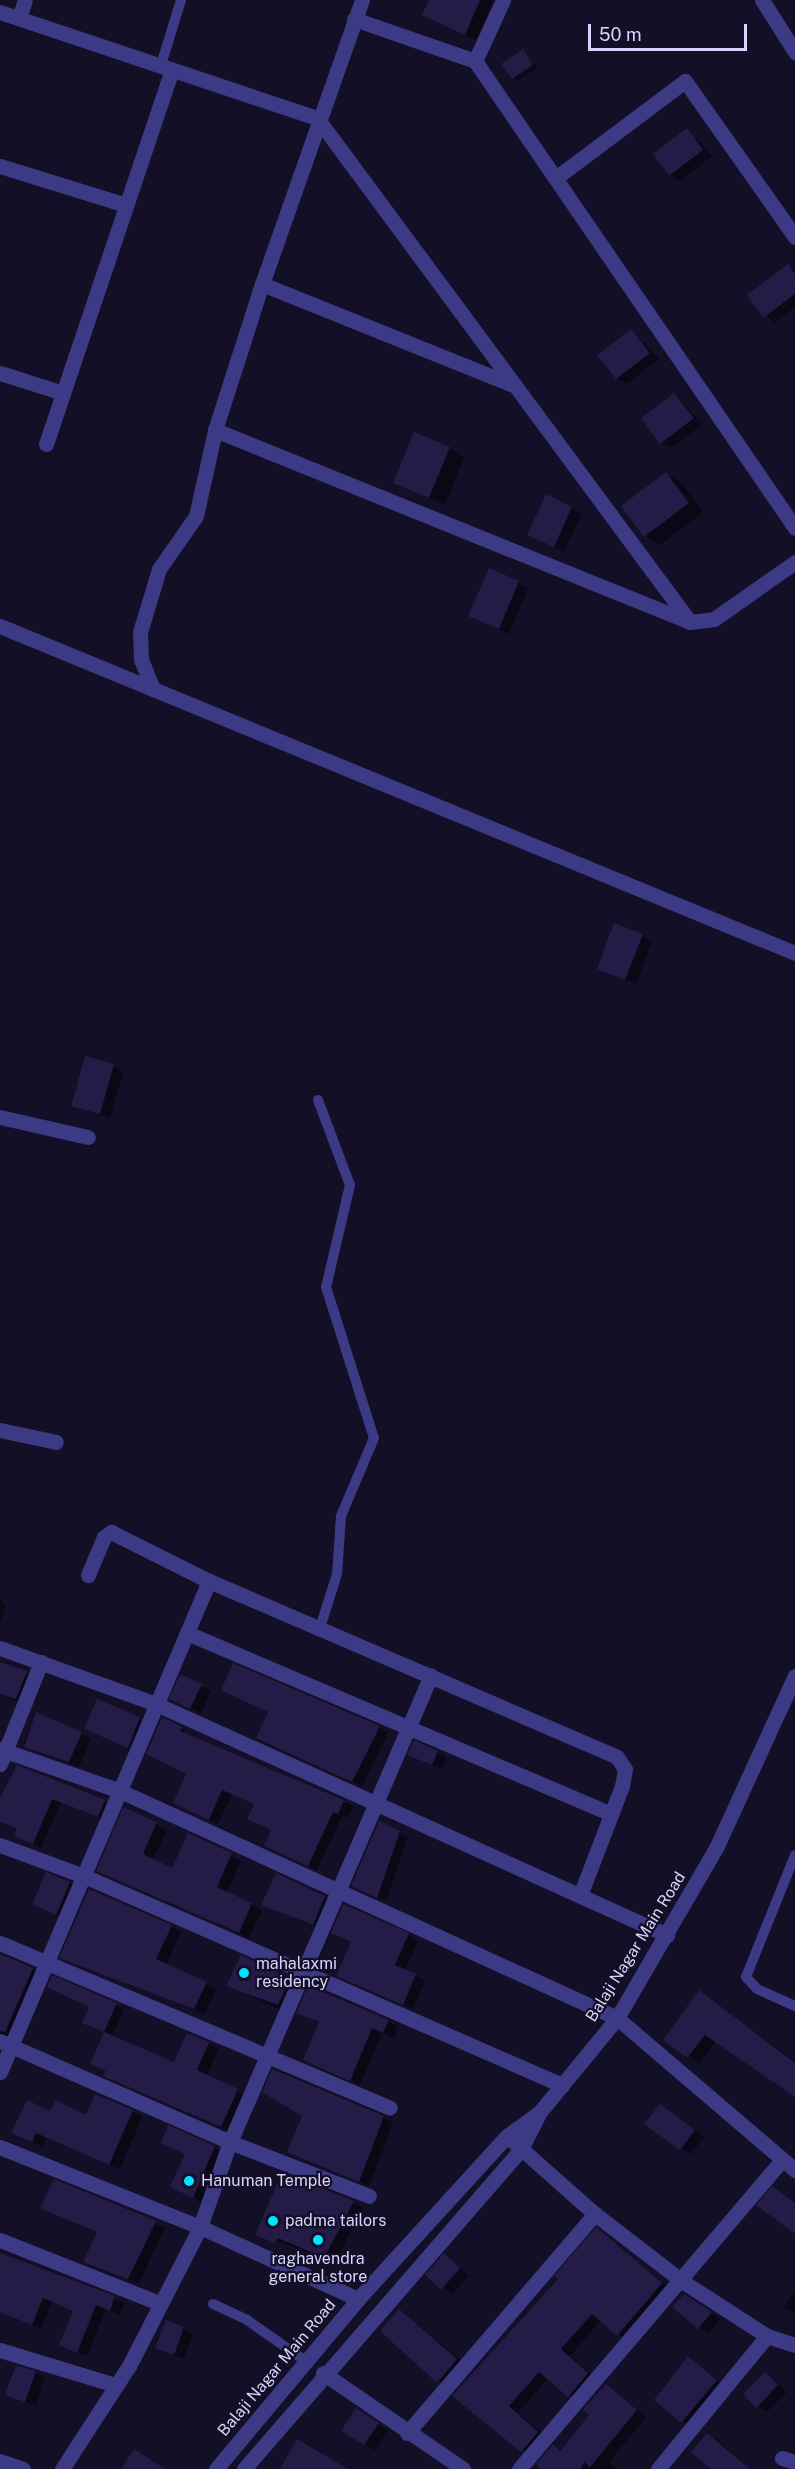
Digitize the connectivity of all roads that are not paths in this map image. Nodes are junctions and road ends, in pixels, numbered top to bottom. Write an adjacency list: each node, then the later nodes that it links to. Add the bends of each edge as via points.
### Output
1 (25, 0): 7 (street)
2 (181, 0): 11 (lane)
3 (362, 0): 8 (street)
4 (503, 0): 10 (street)
5 (762, 0): 9 (street)
6 (0, 12): 7 (street)
7 (19, 18): 11 (street)
8 (354, 18): 10 (street); 12 (street)
9 (793, 46)
10 (475, 61): 14 (street)
11 (165, 70): 12 (street); 15 (street)
12 (317, 118): 17 (street); 19 (street)
13 (0, 166): 15 (street)
14 (557, 177): 16 (street, via 685,81); 23 (street)
15 (126, 205): 20 (street)
16 (795, 237)
17 (261, 284): 19 (street); 21 (street)
18 (0, 373): 20 (street)
19 (512, 384): 25 (street)
20 (63, 393): 22 (street)
21 (215, 430): 25 (street); 27 (street, via 196,516 159,568 140,632 141,659)
22 (46, 444)
23 (795, 528)
24 (795, 562): 25 (street, via 714,620)
25 (690, 622)
26 (0, 626): 27 (street)
27 (153, 689): 28 (street)
28 (795, 953)
29 (318, 1100): 36 (lane, via 350,1185 326,1287 374,1438 341,1516 338,1574)
30 (0, 1117): 31 (street)
31 (88, 1137)
32 (0, 1430): 33 (street)
33 (56, 1442)
34 (88, 1575): 35 (street, via 104,1537 111,1532)
35 (209, 1581): 36 (street); 37 (street)
36 (320, 1628): 40 (street)
37 (187, 1633): 43 (street); 44 (street)
38 (0, 1648): 39 (street)
39 (41, 1662): 43 (street); 45 (street)
40 (431, 1675): 44 (street); 48 (street, via 617,1757 625,1769)
41 (795, 1676): 42 (street, Balaji Nagar Main Road)
42 (790, 1698): 54 (street, Balaji Nagar Main Road, via 717,1846)
43 (156, 1704): 46 (street); 47 (street)
44 (408, 1729): 47 (street); 48 (street)
45 (2, 1755): 46 (street)
46 (118, 1790): 51 (street); 52 (street)
47 (374, 1805): 52 (street); 53 (street)
48 (611, 1814): 53 (street)
49 (0, 1845): 51 (street)
50 (795, 1855): 58 (lane, via 746,1977 757,1989)
51 (84, 1876): 56 (street); 57 (street)
52 (338, 1893): 57 (street); 59 (street)
53 (581, 1893): 54 (street)
54 (667, 1935): 59 (street, Balaji Nagar Main Road)
55 (0, 1943): 56 (street)
56 (45, 1960): 60 (street); 61 (street)
57 (303, 1973): 61 (street); 63 (street)
58 (795, 2006)
59 (617, 2018): 63 (street, Balaji Nagar Main Road); 70 (street)
60 (6, 2043): 62 (street); 67 (street)
61 (267, 2056): 64 (street); 67 (street)
62 (0, 2072)
63 (561, 2085): 65 (street, Balaji Nagar Main Road)
64 (390, 2108)
65 (539, 2113): 66 (street, Balaji Nagar Main Road); 69 (street)
66 (507, 2136): 69 (street); 77 (street, Balaji Nagar Main Road)
67 (230, 2142): 72 (street); 74 (street)
68 (0, 2147): 74 (street)
69 (521, 2149): 73 (street); 84 (street)
70 (783, 2160): 71 (street); 76 (street)
71 (795, 2170)
72 (369, 2196)
73 (595, 2214): 76 (street); 86 (street)
74 (200, 2227): 77 (street); 78 (street)
75 (0, 2240): 78 (street)
76 (682, 2281): 80 (street); 93 (street)
77 (357, 2299): 83 (street, Balaji Nagar Main Road)
78 (159, 2303): 85 (street)
79 (213, 2304): 83 (lane, via 247,2320)
80 (767, 2336): 81 (street); 94 (street)
81 (795, 2345)
82 (0, 2350): 85 (street)
83 (307, 2362): 90 (street, Balaji Nagar Main Road)
84 (323, 2373): 86 (street); 91 (street)
85 (115, 2385): 89 (street)
86 (407, 2433): 92 (street)
87 (0, 2461): 88 (street)
88 (23, 2469)
89 (62, 2469)
90 (216, 2469)
91 (244, 2469)
92 (463, 2469)
93 (519, 2469)
94 (658, 2469)

